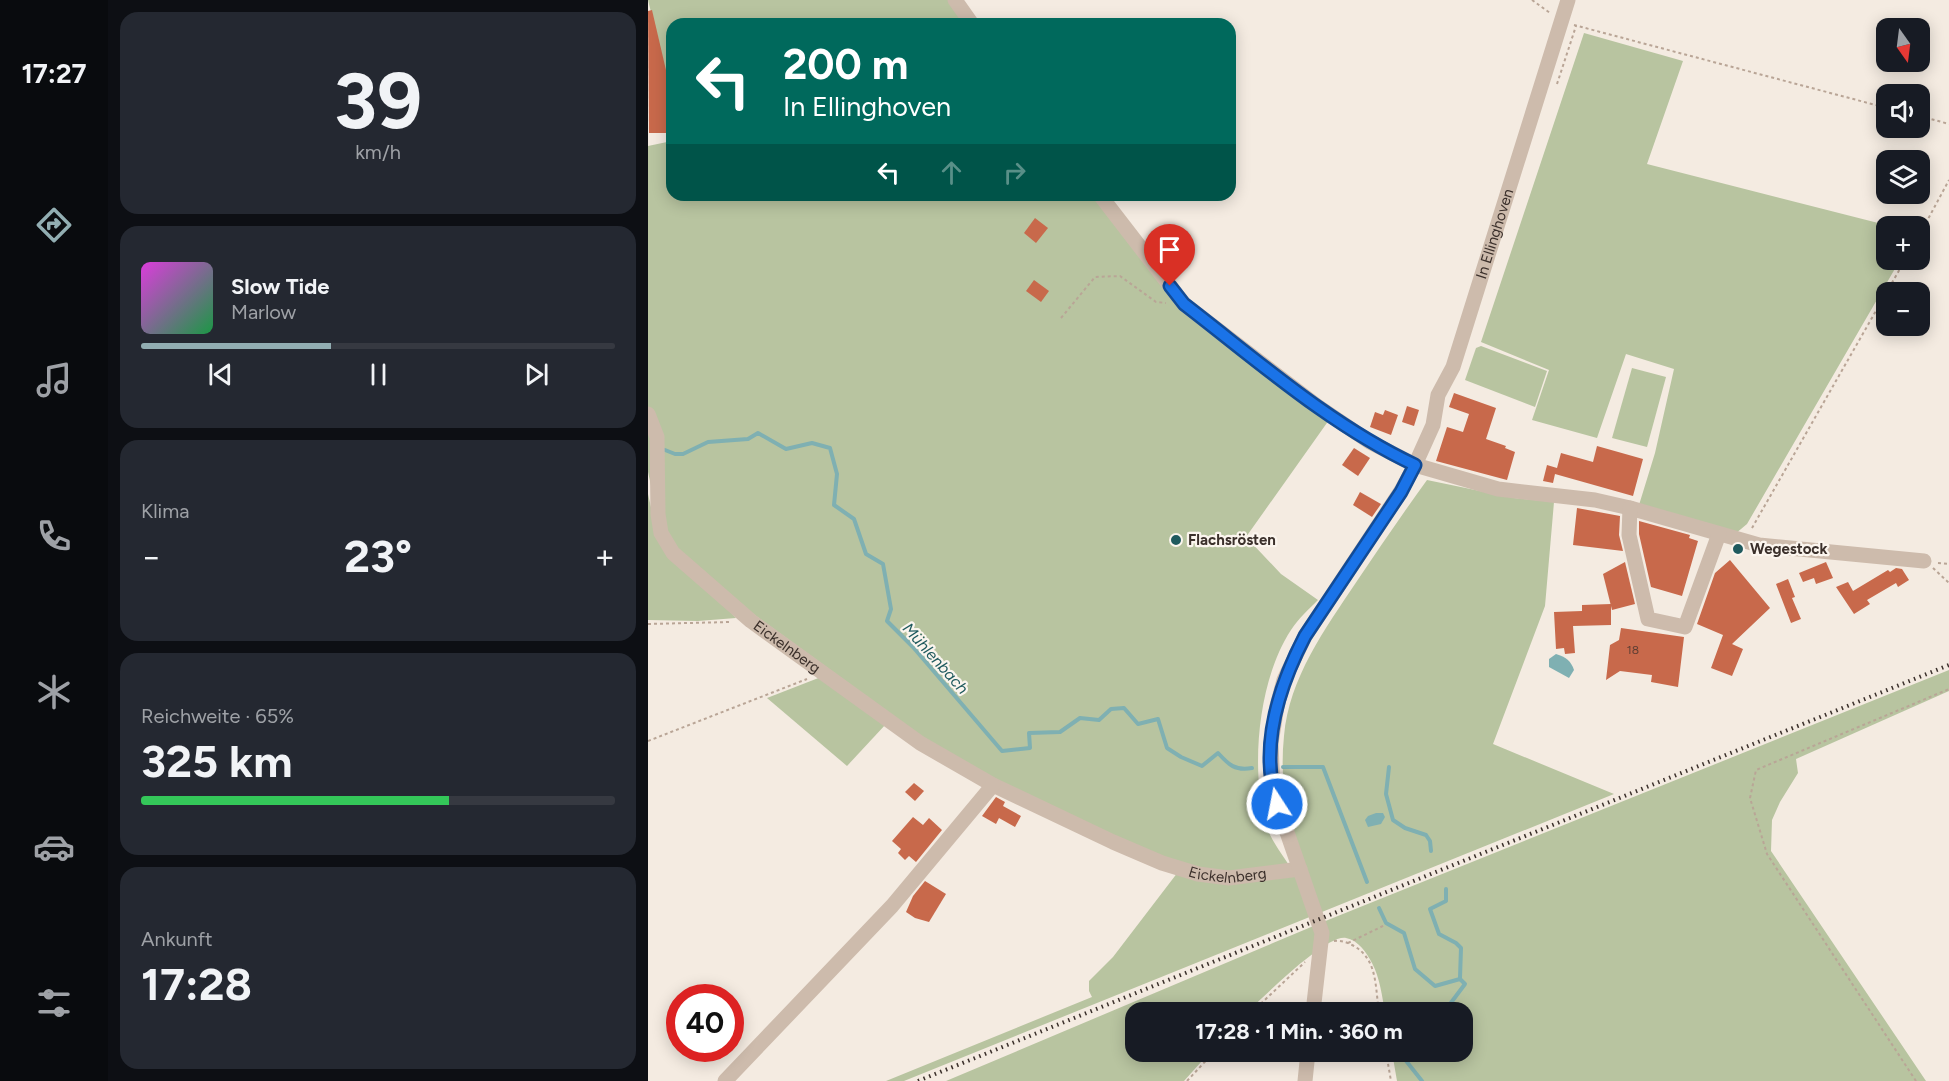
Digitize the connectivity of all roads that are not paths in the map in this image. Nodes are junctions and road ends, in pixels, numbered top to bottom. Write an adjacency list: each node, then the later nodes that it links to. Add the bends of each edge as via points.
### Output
1 (955, 0): 3 (street)
2 (1568, 0): 6 (street, In Ellinghoven, via 1454,367 1438,395 1433,425)
3 (968, 18)
4 (1105, 201): 6 (street, via 1184,304 1317,406 1370,442)
5 (648, 414): 10 (street, Eickelnberg, via 657,437 661,533 673,553 751,621 821,673 920,743)
6 (1415, 465): 7 (street, via 1498,489); 11 (street, In Ellinghoven, via 1305,636 1284,680 1271,743 1273,792)
7 (1630, 508): 8 (street); 8 (street, via 1629,535 1648,619 1685,627)
8 (1719, 534): 9 (street, via 1759,545)
9 (1924, 561)
10 (993, 785): 11 (street, Eickelnberg, via 1113,842 1198,874 1229,878); 14 (street, via 892,906)
11 (1300, 869): 12 (street, via 1322,933)
12 (1314, 1002)
13 (1307, 1062): 15 (street)
14 (725, 1081)
15 (1305, 1081)

